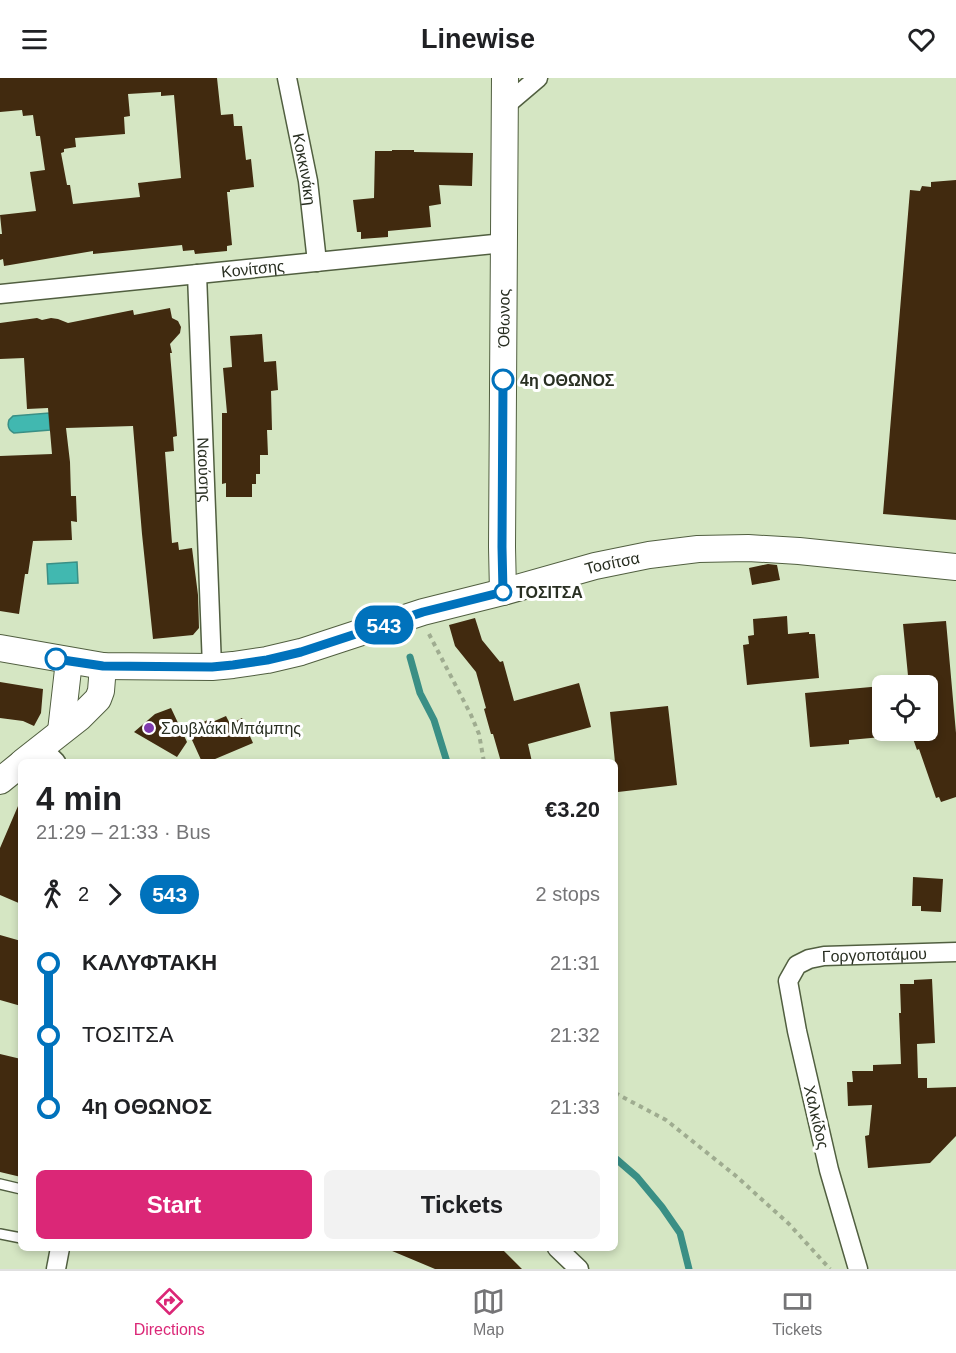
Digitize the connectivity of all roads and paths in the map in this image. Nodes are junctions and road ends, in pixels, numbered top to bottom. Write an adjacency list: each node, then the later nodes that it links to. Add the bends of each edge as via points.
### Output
1 (287, 78): 6 (street, Κοκκινάκη, via 308,182)
2 (505, 78): 4 (main road, Όθωνος)
3 (538, 78): 4 (street)
4 (505, 106): 5 (main road, Όθωνος)
5 (504, 243): 6 (street, Κονίτσης); 10 (main road, Όθωνος)
6 (317, 262): 7 (street, Κονίτσης)
7 (197, 274): 8 (street, Κονίτσης); 15 (street, Ναούσης)
8 (0, 294)
9 (956, 567): 10 (main road, Τοσίτσα, via 799,551 698,549 595,566)
10 (503, 592): 11 (main road, Τοσίτσα)
11 (423, 612): 15 (main road, Τοσίτσα, via 301,652); 18 (path, via 434,644 479,734)
12 (0, 648): 13 (main road, Τοσίτσα)
13 (69, 661): 14 (main road, Τοσίτσα); 16 (main road)
14 (103, 666): 15 (main road, Τοσίτσα); 16 (main road, via 98,699)
15 (212, 667)
16 (61, 731): 17 (main road)
17 (35, 759)
18 (483, 759)
19 (18, 770): 20 (main road)
20 (0, 782)
21 (956, 952): 22 (street, Γοργοποτάμου, via 824,956)
22 (797, 965): 33 (street, Χαλκίδος, via 788,981 796,1031 829,1170)
23 (618, 1095): 32 (path, via 666,1119 736,1176 789,1224)
24 (0, 1184): 25 (lane)
25 (18, 1188)
26 (0, 1234): 27 (lane)
27 (18, 1237)
28 (59, 1251): 30 (street)
29 (560, 1251): 31 (street)
30 (56, 1269)
31 (579, 1269)
32 (830, 1269)
33 (858, 1269)

